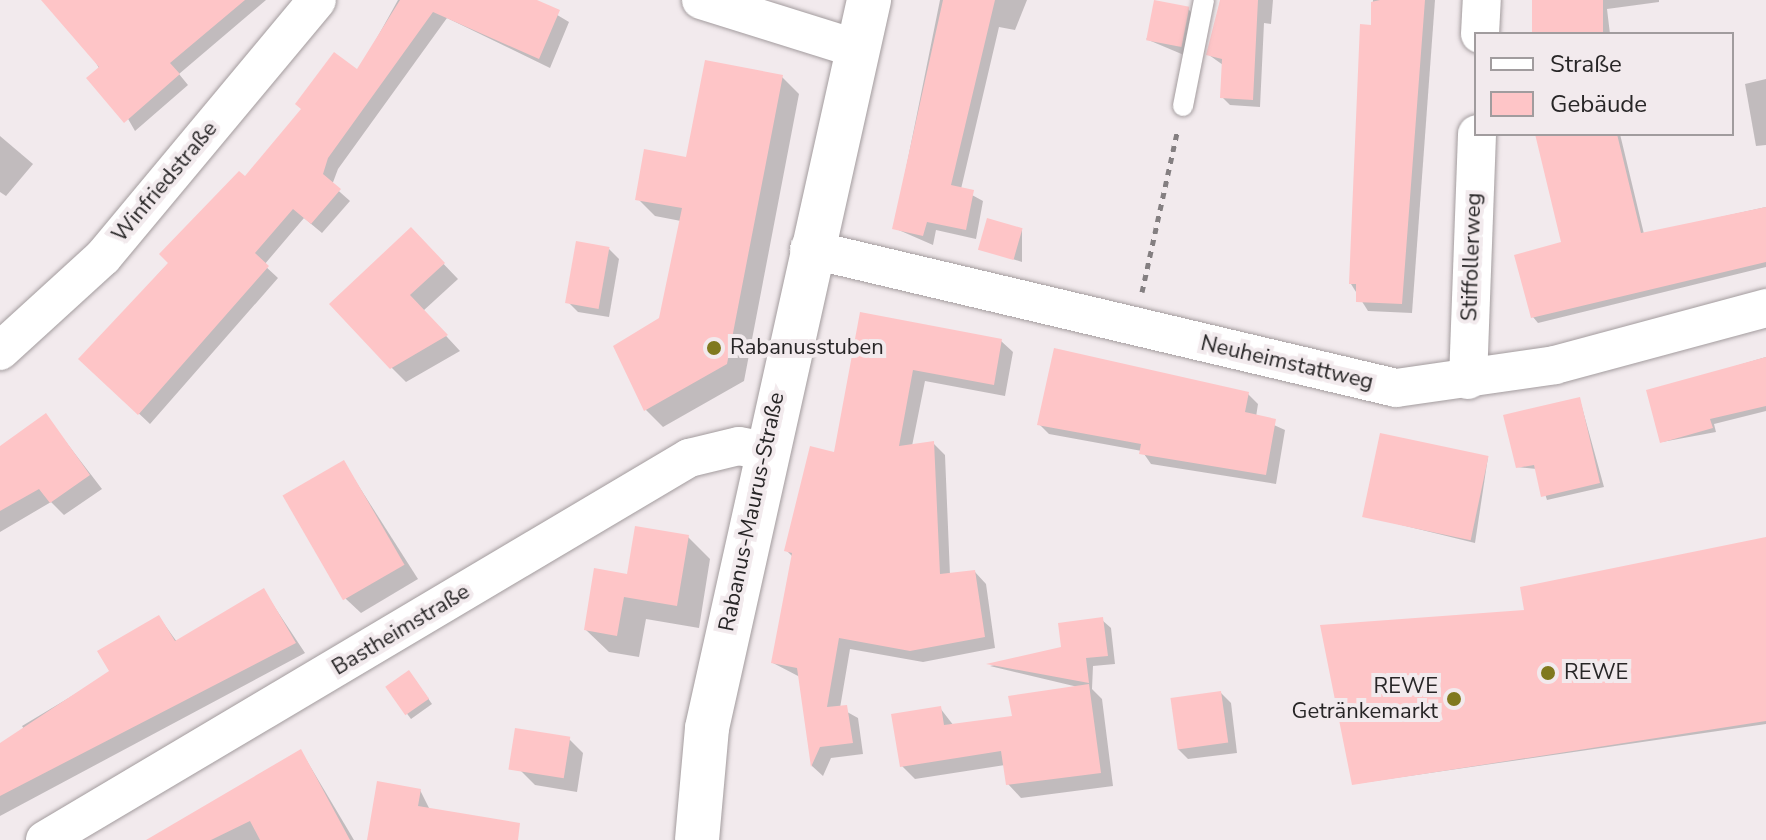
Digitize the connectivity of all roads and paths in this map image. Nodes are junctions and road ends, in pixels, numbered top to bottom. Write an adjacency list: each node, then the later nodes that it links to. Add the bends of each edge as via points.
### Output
1 (317, 0): 13 (street, Winfriedstraße, via 103,257)
2 (701, 0): 7 (street)
3 (869, 0): 7 (main road, Rabanus-Maurus-Straße)
4 (1204, 0): 8 (lane)
5 (1482, 0): 6 (street)
6 (1480, 32)
7 (857, 49): 10 (main road, Rabanus-Maurus-Straße)
8 (1183, 106): 12 (path)
9 (1477, 136): 14 (street, Stiffollerweg)
10 (809, 249): 12 (street, Neuheimstattweg); 15 (main road, Rabanus-Maurus-Straße)
11 (1766, 308): 14 (street, Neuheimstattweg, via 1555,365)
12 (1134, 328): 14 (street, Neuheimstattweg, via 1396,388)
13 (0, 351)
14 (1468, 380)
15 (764, 451): 16 (street, Bastheimstraße, via 739,446 689,458); 17 (main road, Rabanus-Maurus-Straße, via 707,728)
16 (45, 840)
17 (697, 840)

